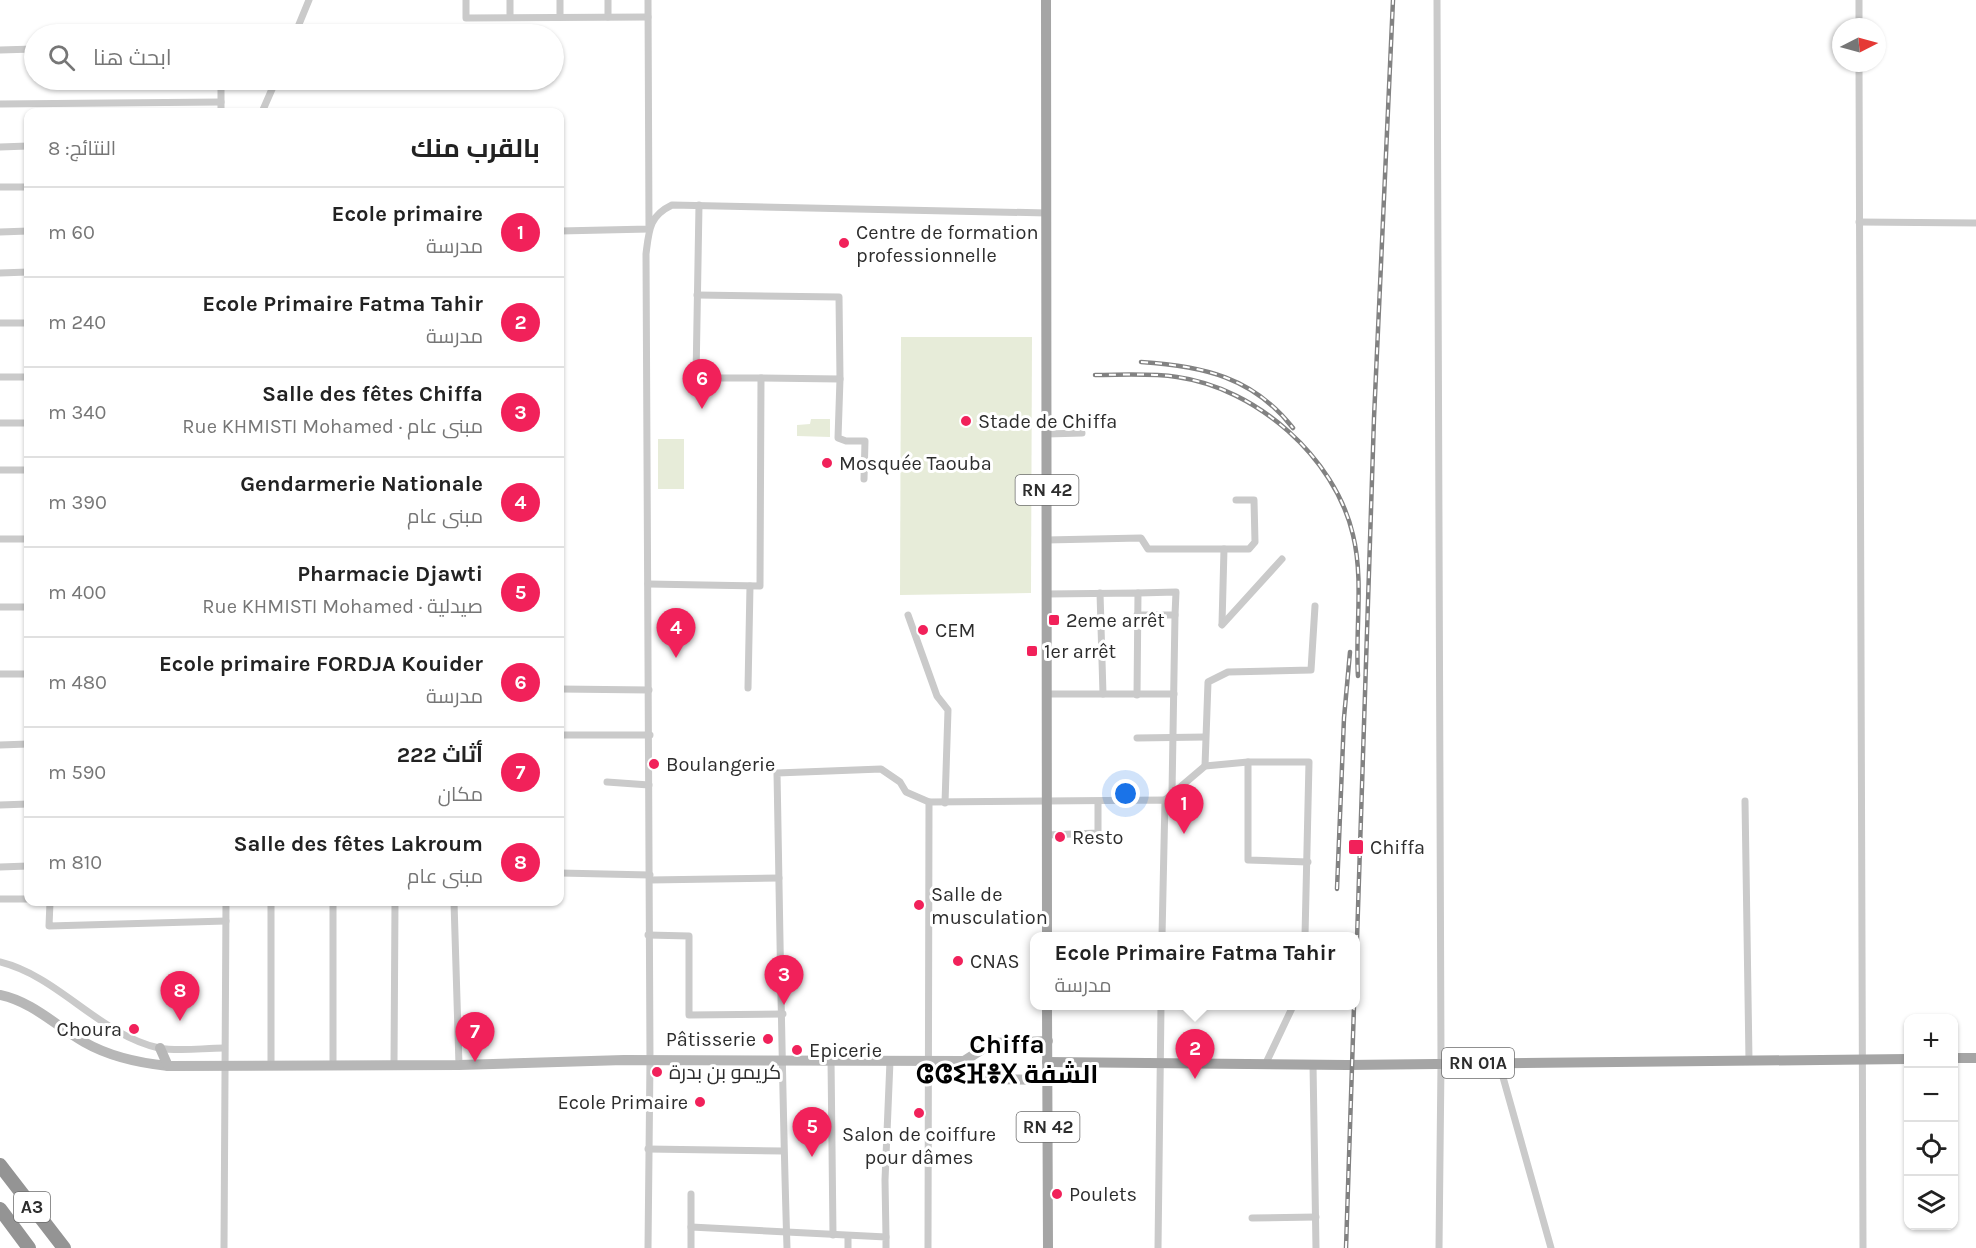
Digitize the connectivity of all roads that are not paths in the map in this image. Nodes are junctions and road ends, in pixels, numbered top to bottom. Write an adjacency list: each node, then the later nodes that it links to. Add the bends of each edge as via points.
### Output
1 (309, 0): 15 (street)
2 (466, 0): 10 (street, via 466,18)
3 (510, 0): 10 (street)
4 (560, 0): 11 (street)
5 (608, 0): 12 (street)
6 (648, 0): 13 (street)
7 (1046, 0): 32 (main road, RN 42)
8 (1437, 0): 143 (street)
9 (1858, 0): 14 (street)
10 (510, 17): 11 (street)
11 (560, 17): 12 (street)
12 (608, 17): 13 (street)
13 (648, 17): 35 (street)
14 (1859, 18)
15 (299, 24)
16 (24, 49): 17 (street)
17 (0, 50)
18 (1859, 72): 33 (street)
19 (221, 90): 21 (street)
20 (272, 90): 26 (street)
21 (221, 102): 23 (street); 25 (street)
22 (0, 104): 23 (street)
23 (64, 104): 24 (street)
24 (64, 108)
25 (221, 108)
26 (264, 108)
27 (24, 146): 28 (street)
28 (0, 147)
29 (0, 187): 30 (street)
30 (24, 187)
31 (699, 205): 32 (street); 35 (street, via 672,205 658,212); 41 (street)
32 (1047, 213): 51 (main road, RN 42)
33 (1859, 222): 34 (street); 132 (street)
34 (1976, 223)
35 (650, 230): 38 (street); 61 (street, via 646,254)
36 (0, 231): 37 (street)
37 (24, 231)
38 (564, 231)
39 (24, 272): 40 (street)
40 (0, 273)
41 (697, 295): 46 (street, via 696,378); 47 (street, via 839,297)
42 (0, 323): 43 (street)
43 (24, 323)
44 (0, 377): 45 (street)
45 (24, 377)
46 (761, 378): 47 (street); 62 (street, via 760,586)
47 (840, 379): 54 (street, via 838,438 865,441)
48 (0, 423): 49 (street)
49 (24, 423)
50 (1082, 433): 51 (street)
51 (1047, 434): 58 (main road, RN 42)
52 (0, 470): 53 (street)
53 (24, 470)
54 (864, 478)
55 (1236, 500): 59 (street, via 1254,500 1255,542 1249,549)
56 (0, 539): 57 (street)
57 (24, 539)
58 (1046, 540): 59 (street, via 1141,538 1148,549); 65 (main road, RN 42)
59 (1224, 549): 60 (street, via 1222,625)
60 (1282, 559)
61 (648, 584): 62 (street); 76 (street)
62 (750, 586): 74 (street)
63 (1100, 593): 64 (street); 65 (street); 78 (street)
64 (1138, 593): 70 (street); 71 (street, via 1176,592)
65 (1047, 594): 77 (main road, RN 42)
66 (1315, 606): 84 (street, via 1311,670 1228,672 1208,682)
67 (24, 607): 68 (street)
68 (0, 608)
69 (908, 615): 97 (street, via 937,696 948,710)
70 (1137, 615): 71 (street); 80 (street)
71 (1175, 615): 79 (street)
72 (0, 674): 73 (street)
73 (24, 674)
74 (748, 688)
75 (564, 689): 76 (street)
76 (649, 690): 82 (street)
77 (1047, 694): 78 (street); 98 (main road, RN 42)
78 (1102, 694): 80 (street)
79 (1174, 694): 80 (street); 83 (street)
80 (1137, 695)
81 (564, 735): 82 (street)
82 (650, 735): 91 (street)
83 (1173, 737): 84 (street); 85 (street); 92 (street)
84 (1205, 737): 89 (street)
85 (1137, 738)
86 (24, 744): 87 (street)
87 (0, 745)
88 (1248, 762): 89 (street); 102 (street, via 1248,860); 102 (street, via 1309,762)
89 (1205, 766): 92 (street)
90 (607, 783): 91 (street)
91 (650, 785): 106 (street)
92 (1172, 793): 93 (street)
93 (1165, 800): 96 (street); 118 (street)
94 (1745, 801): 136 (street)
95 (929, 802): 97 (street); 107 (street, via 906,792 900,782 881,769 777,773); 140 (street)
96 (1098, 802): 98 (street); 101 (street, via 1098,833)
97 (945, 803): 98 (street)
98 (1047, 803): 101 (main road, RN 42)
99 (24, 804): 100 (street)
100 (0, 805)
101 (1047, 835): 117 (main road, RN 42)
102 (1308, 862): 119 (street)
103 (24, 866): 104 (street)
104 (0, 867)
105 (564, 873): 106 (street)
106 (650, 878): 107 (street); 120 (street)
107 (779, 878): 126 (street)
108 (0, 899): 109 (street)
109 (24, 899)
110 (50, 906): 116 (street, via 50,926)
111 (226, 906): 116 (street)
112 (271, 906): 146 (street)
113 (333, 906): 147 (street)
114 (395, 906): 148 (street)
115 (454, 906): 149 (street)
116 (226, 921): 129 (street)
117 (1047, 932)
118 (1162, 932)
119 (1305, 932)
120 (648, 935): 126 (street, via 689,936 689,1015); 135 (street)
121 (0, 962): 128 (street, via 36,976 114,1030)
122 (0, 995): 152 (main road, via 33,1007 97,1048 139,1062)
123 (1047, 1010): 127 (main road, RN 42)
124 (1161, 1010): 142 (street)
125 (1291, 1010): 150 (street)
126 (783, 1014): 137 (street)
127 (1048, 1041): 139 (main road, via 992,1043); 141 (main road, RN 42)
128 (160, 1048): 129 (street); 152 (main road)
129 (224, 1048): 145 (street)
130 (1976, 1058): 134 (main road)
131 (831, 1059): 137 (main road); 138 (main road); 163 (street)
132 (1863, 1059): 133 (main road, RN 01A); 136 (main road, RN 01A); 180 (street)
133 (1904, 1059)
134 (1958, 1059)
135 (650, 1060): 137 (main road); 149 (main road); 154 (street)
136 (1749, 1060): 144 (main road, RN 01A)
137 (781, 1061): 155 (street)
138 (890, 1061): 140 (main road); 165 (street)
139 (964, 1061): 140 (main road); 153 (main road, via 993,1078)
140 (928, 1062): 174 (street)
141 (1047, 1062): 142 (main road, RN 01A); 153 (main road, RN 42)
142 (1160, 1062): 150 (main road, RN 01A); 176 (street)
143 (1441, 1063): 144 (main road, RN 01A); 151 (main road, RN 01A); 178 (street)
144 (1500, 1063): 179 (street)
145 (224, 1065): 146 (main road); 152 (main road); 168 (street)
146 (271, 1065): 147 (main road)
147 (333, 1065): 148 (main road)
148 (394, 1065): 149 (main road)
149 (459, 1065)
150 (1265, 1065): 151 (main road, RN 01A)
151 (1313, 1065): 159 (street)
152 (168, 1066)
153 (1048, 1080): 175 (main road, RN 42)
154 (648, 1149): 155 (street); 169 (street)
155 (783, 1151): 162 (street)
156 (0, 1165): 167 (highway, A3)
157 (691, 1194): 161 (street)
158 (0, 1209): 166 (highway, A3)
159 (1316, 1217): 160 (street); 177 (street)
160 (1252, 1218)
161 (691, 1227): 162 (street); 170 (street)
162 (787, 1233): 163 (street); 171 (street)
163 (833, 1235): 164 (street)
164 (848, 1236): 165 (street); 172 (street)
165 (886, 1237): 173 (street)
166 (29, 1248)
167 (64, 1248)
168 (224, 1248)
169 (648, 1248)
170 (691, 1248)
171 (787, 1248)
172 (848, 1248)
173 (886, 1248)
174 (928, 1248)
175 (1048, 1248)
176 (1158, 1248)
177 (1316, 1248)
178 (1439, 1248)
179 (1551, 1248)
180 (1863, 1248)

